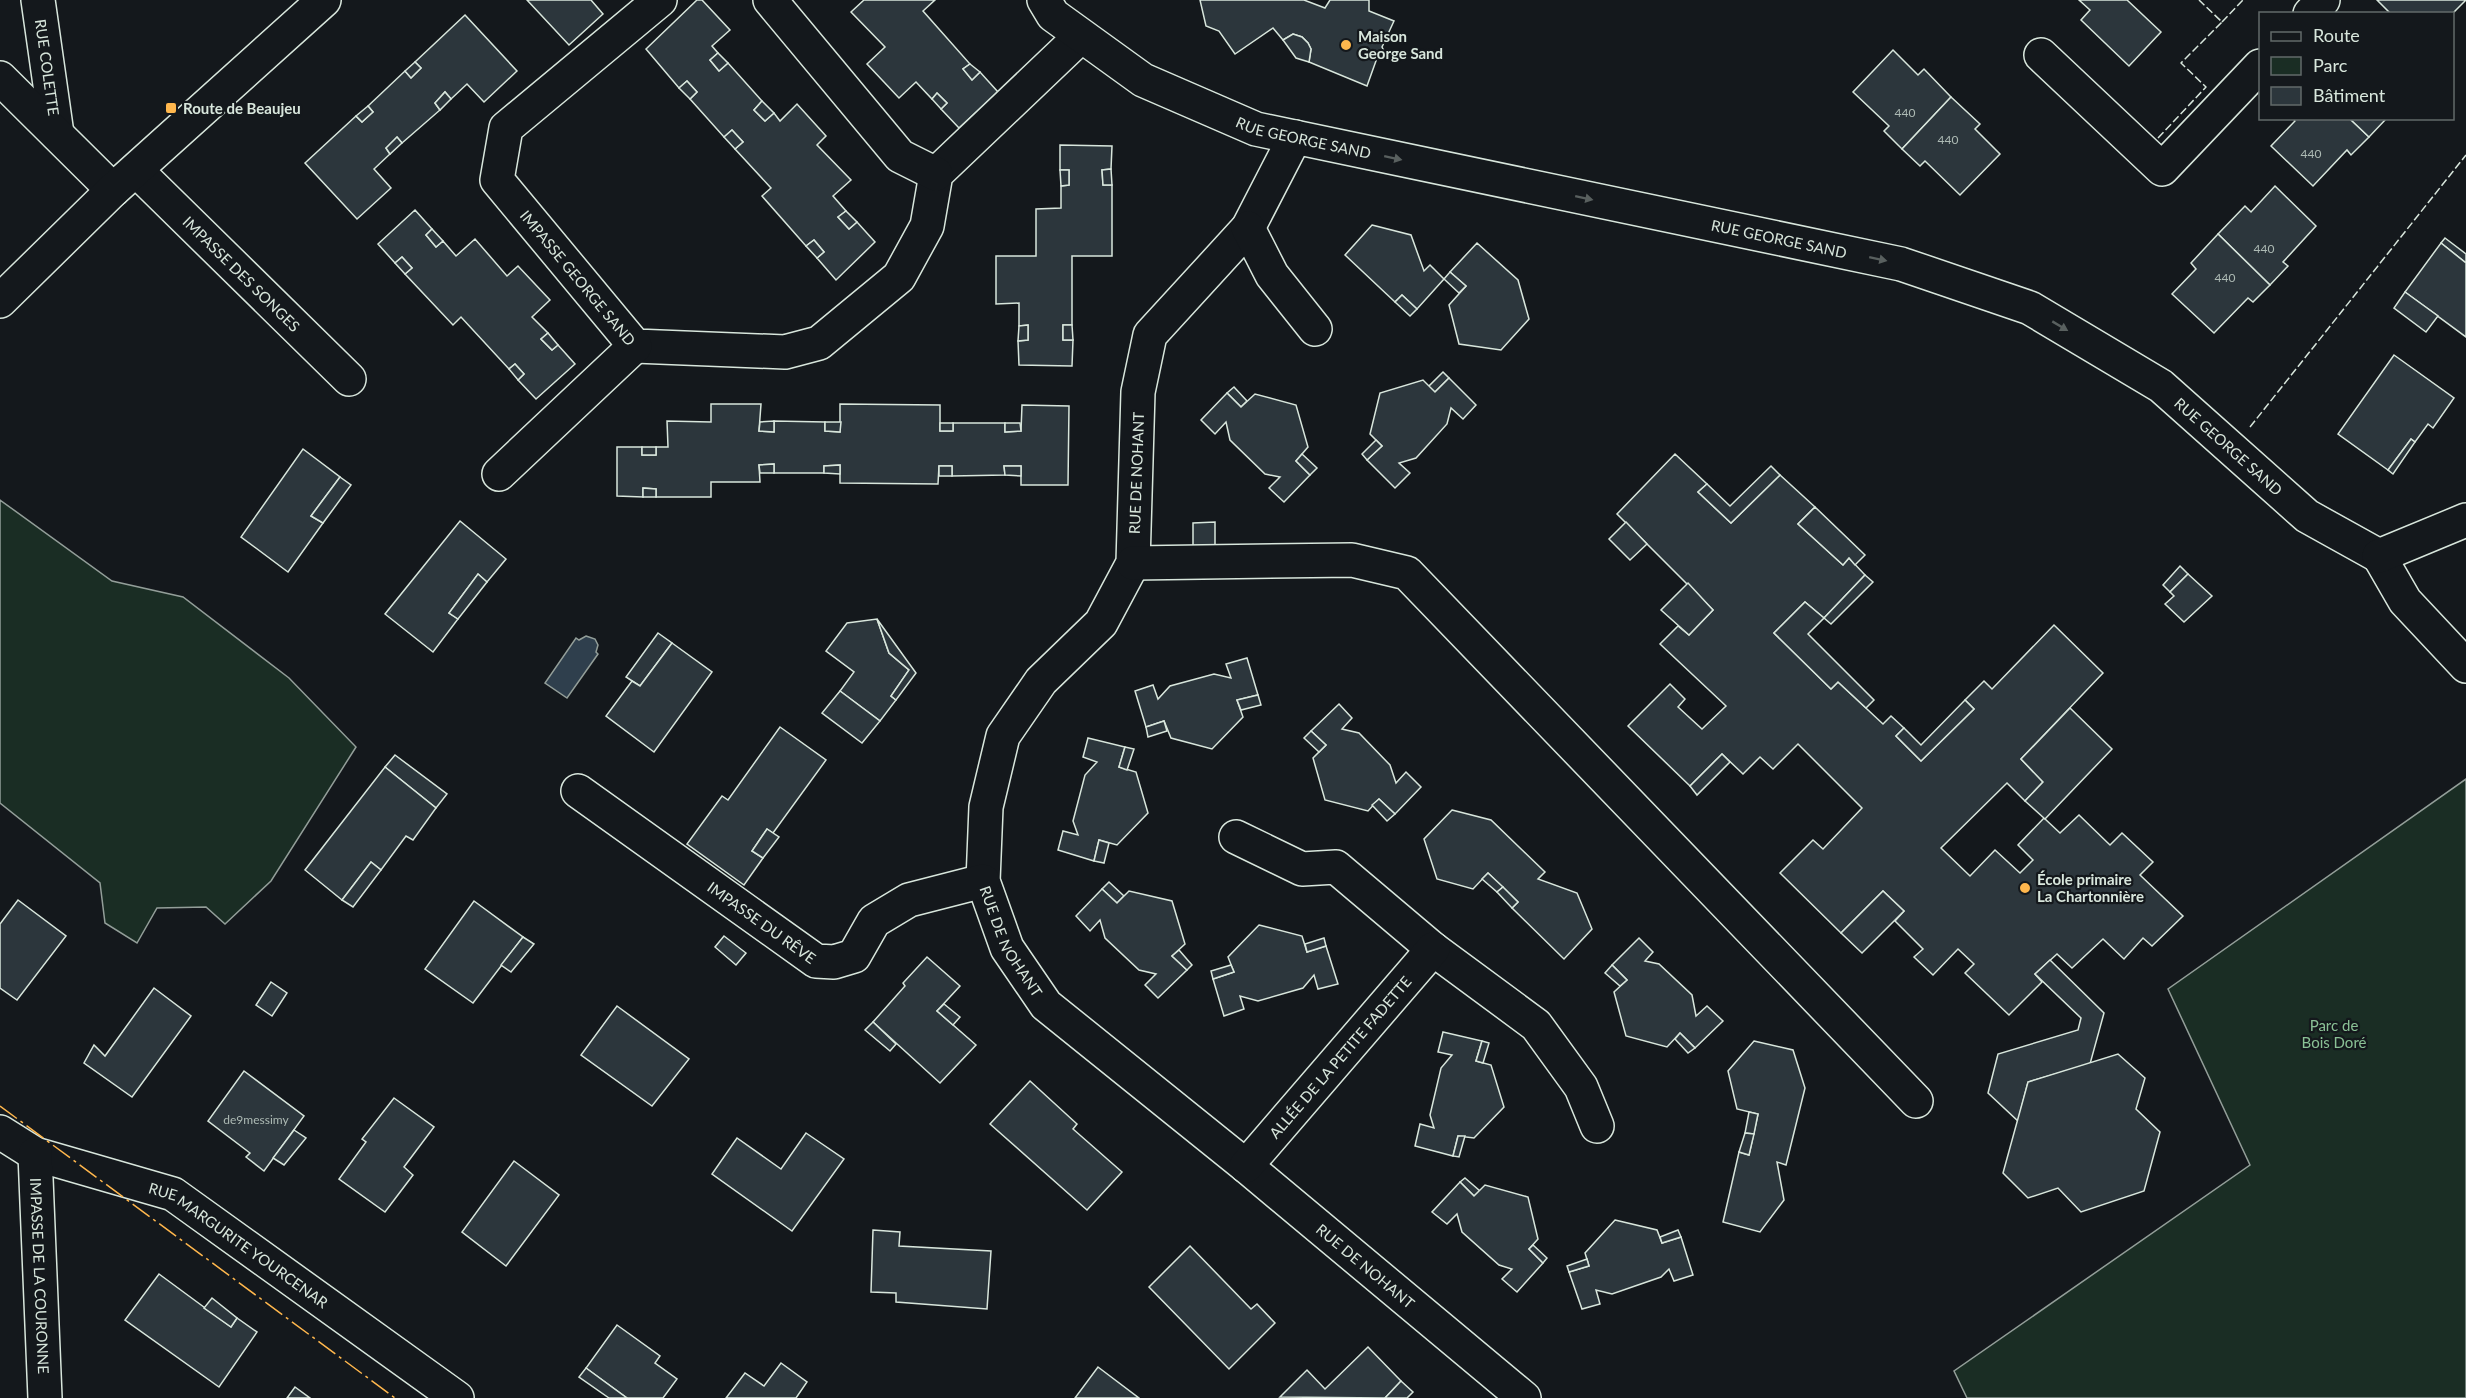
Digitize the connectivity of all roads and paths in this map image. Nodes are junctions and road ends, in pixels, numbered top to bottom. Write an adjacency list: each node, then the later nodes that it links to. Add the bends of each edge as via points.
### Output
1 (38, 0): 12 (street, RUE COLETTE)
2 (324, 0): 15 (street)
3 (660, 0): 19 (street, IMPASSE GEORGE SAND, via 506,128 497,180)
4 (771, 0): 14 (street, via 900,156)
5 (1044, 0): 8 (street, RUE GEORGE SAND, via 1053,15)
6 (2323, 0): 7 (street)
7 (2312, 12)
8 (1082, 36): 13 (street, RUE GEORGE SAND, via 1143,80 1256,129); 14 (street)
9 (2041, 55): 10 (street, via 2162,169)
10 (2259, 67)
11 (0, 78): 12 (street, IMPASSE DES SONGES)
12 (57, 134): 15 (street, IMPASSE DES SONGES)
13 (1295, 137): 16 (street, RUE DE NOHANT); 23 (street, RUE GEORGE SAND, one-way to 23, via 1901,264 2030,308 2161,386 2307,516)
14 (936, 174): 19 (street, IMPASSE GEORGE SAND, via 927,226 899,277 819,343 785,352)
15 (125, 180): 17 (street); 20 (street, IMPASSE DES SONGES)
16 (1248, 228): 18 (street, via 1272,275); 24 (street, RUE DE NOHANT, via 1150,335 1138,392)
17 (0, 301)
18 (1315, 329)
19 (635, 346): 21 (street)
20 (349, 379)
21 (499, 474)
22 (2466, 520): 23 (street)
23 (2379, 556): 25 (street, via 2405,601)
24 (1133, 563): 28 (street, RUE DE NOHANT, via 1101,623 1041,681 1003,736 987,807); 30 (street, via 1352,560 1407,573)
25 (2466, 666)
26 (578, 790): 28 (street, IMPASSE DU RÊVE, via 816,961 834,962 854,956 874,921 909,900)
27 (1236, 837): 29 (street, via 1302,869 1336,867)
28 (983, 881): 34 (street, RUE DE NOHANT, via 1007,948 1046,1005)
29 (1433, 949): 31 (street, via 1536,1025 1581,1087); 34 (street, ALLÉE DE LA PETITE FADETTE)
30 (1916, 1101)
31 (1597, 1126)
32 (0, 1132): 33 (street, RUE MARGURITE YOURCENAR)
33 (35, 1154): 35 (street, IMPASSE DE LA COURONNE); 36 (street, RUE MARGURITE YOURCENAR, via 173,1194)
34 (1246, 1166): 37 (street, RUE DE NOHANT)
35 (45, 1398)
36 (457, 1398)
37 (1524, 1398)

